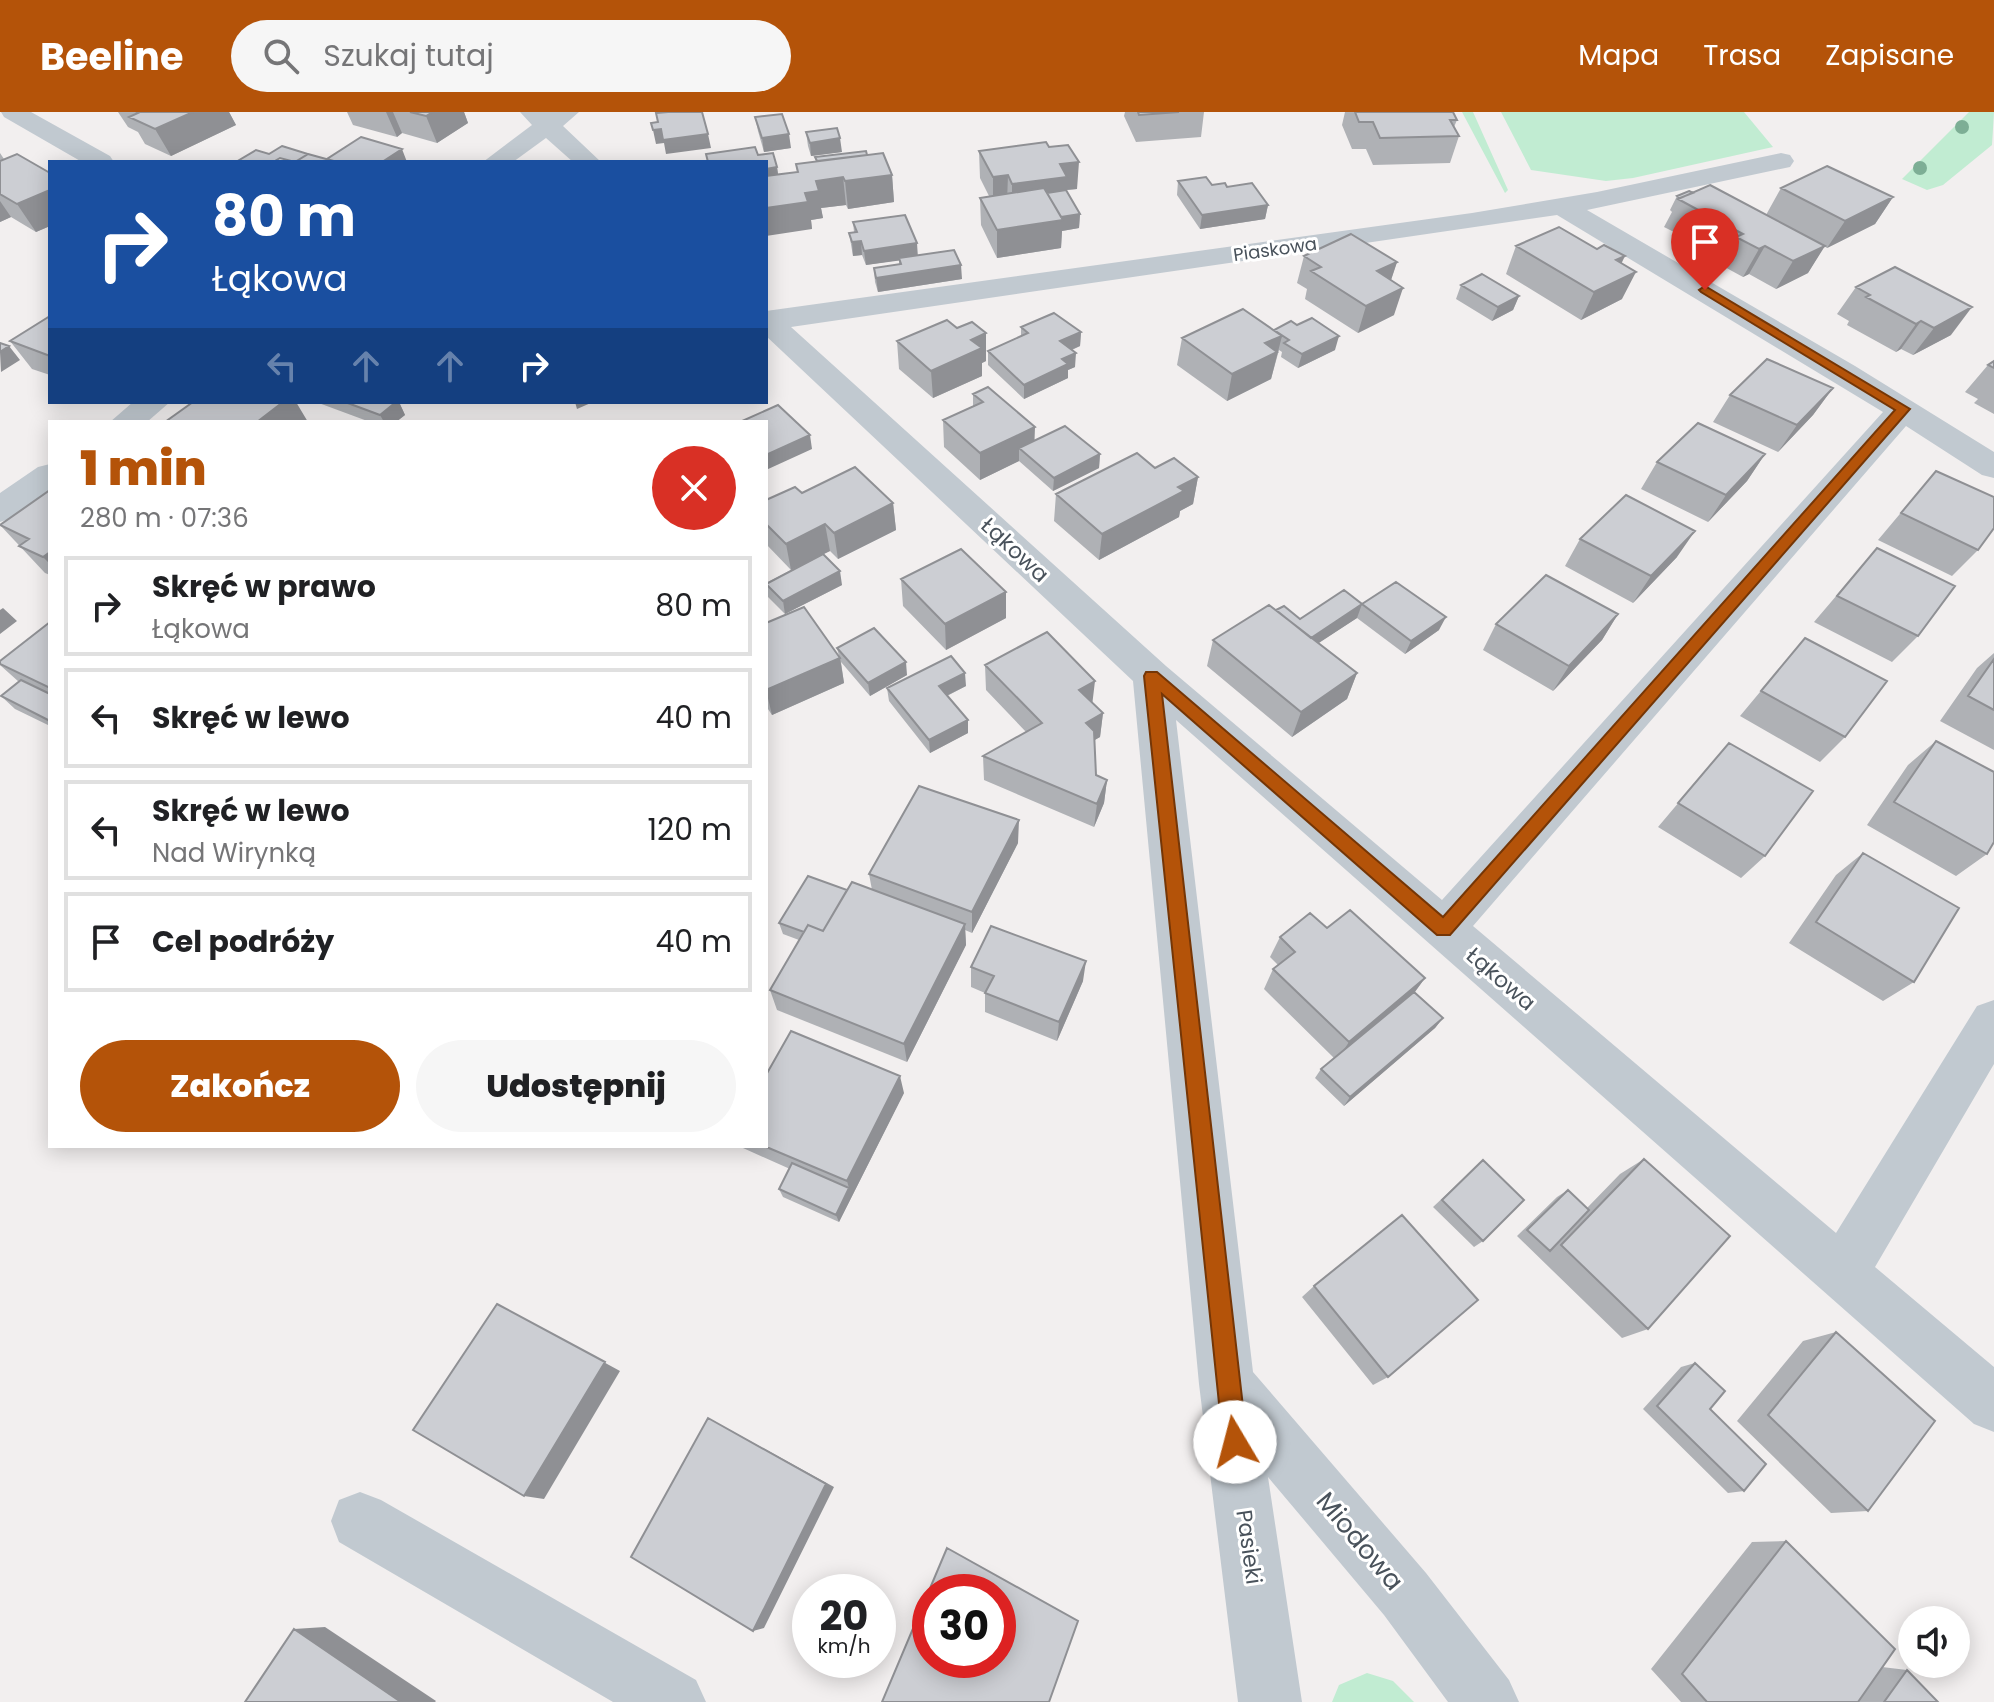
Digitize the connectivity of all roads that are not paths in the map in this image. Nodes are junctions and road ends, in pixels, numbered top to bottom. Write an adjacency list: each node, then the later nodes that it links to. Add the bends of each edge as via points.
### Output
1 (13, 112): 3 (street)
2 (549, 116): 4 (street); 5 (street)
3 (97, 160)
4 (498, 160)
5 (586, 160)
6 (1781, 161): 7 (street, Piaskowa)
7 (1563, 207): 8 (street, Piaskowa); 11 (street)
8 (768, 320)
9 (768, 322): 17 (street, Łąkowa)
10 (151, 404): 12 (street)
11 (1903, 409): 13 (street); 18 (street)
12 (129, 420)
13 (1994, 467)
14 (7, 470): 15 (street)
15 (45, 479): 16 (street)
16 (0, 510)
17 (1152, 676): 18 (street, Łąkowa); 21 (street, Pasieki)
18 (1443, 929): 20 (street, Łąkowa)
19 (1994, 1021): 20 (street)
20 (1842, 1272): 22 (street, Łąkowa)
21 (1227, 1384): 25 (street, Pasieki); 26 (street, Miodowa, via 1405,1594)
22 (1994, 1404)
23 (360, 1521): 24 (street)
24 (674, 1702)
25 (1270, 1702)
26 (1487, 1702)

